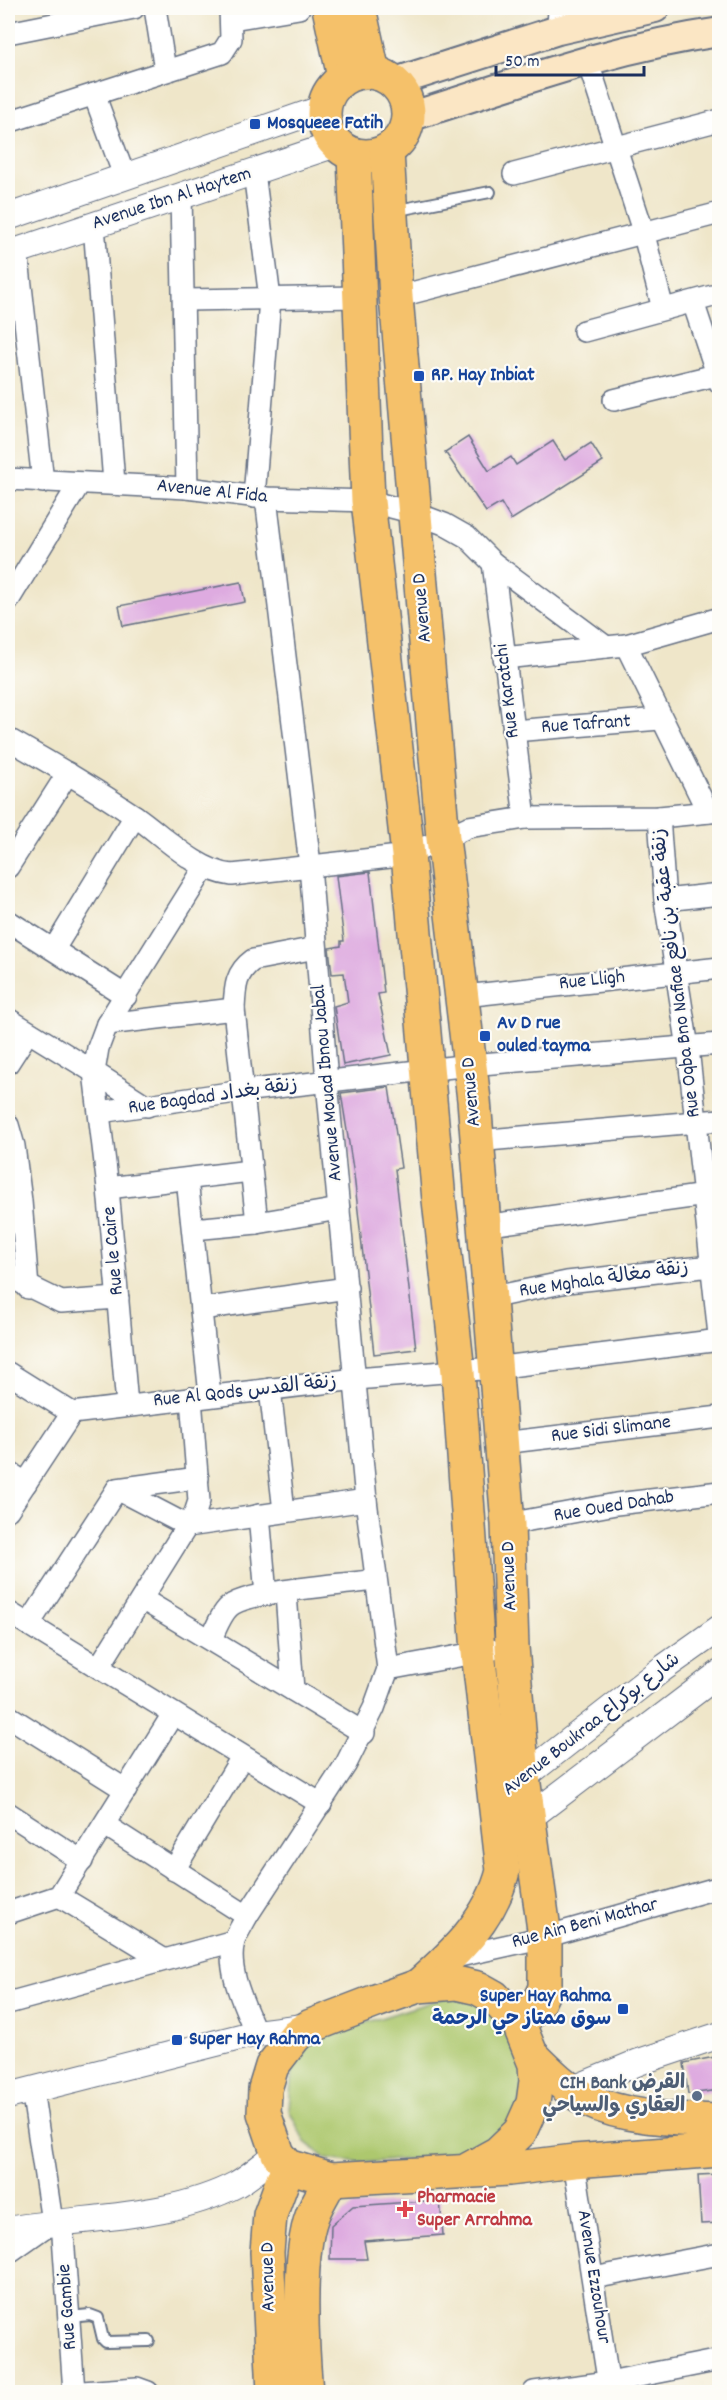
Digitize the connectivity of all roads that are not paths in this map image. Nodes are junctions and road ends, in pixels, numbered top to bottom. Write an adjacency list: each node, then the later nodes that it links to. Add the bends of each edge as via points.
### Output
1 (134, 8): 9 (street)
2 (155, 8): 14 (street)
3 (299, 8): 8 (street)
4 (329, 8): 15 (main road)
5 (359, 8): 15 (main road)
6 (655, 8): 7 (main road)
7 (619, 11): 10 (main road)
8 (231, 13): 14 (street, via 231,39 222,53)
9 (74, 14): 12 (street)
10 (558, 19): 15 (main road)
11 (720, 32): 13 (main road)
12 (8, 33)
13 (588, 59): 18 (main road); 21 (street)
14 (165, 70): 16 (street)
15 (371, 77): 17 (main road, via 334,85); 18 (main road, via 406,98)
16 (94, 94): 20 (street); 26 (street)
17 (324, 108): 22 (main road, via 328,133); 26 (street, Avenue Ibn Al Haytem)
18 (409, 117): 23 (main road, via 406,130)
19 (720, 120): 21 (street)
20 (8, 123)
21 (615, 148): 25 (street); 33 (street)
22 (345, 149): 23 (main road, via 365,157); 24 (street, Avenue Ibn Al Haytem); 36 (main road, Avenue D)
23 (387, 152): 29 (main road, Avenue D)
24 (254, 172): 28 (street, Avenue Ibn Al Haytem); 38 (street, Avenue Mouad Ibnou Jabal)
25 (514, 174)
26 (125, 178): 31 (street, Avenue Ibn Al Haytem)
27 (490, 192): 29 (lane)
28 (182, 195): 32 (street, Avenue Ibn Al Haytem); 39 (street)
29 (390, 212): 37 (main road, Avenue D)
30 (720, 213): 33 (street)
31 (8, 217)
32 (94, 225): 34 (street, Avenue Ibn Al Haytem); 47 (street)
33 (643, 231): 37 (street); 41 (street)
34 (12, 252): 46 (street)
35 (720, 294): 40 (street)
36 (358, 297): 38 (street); 51 (main road, Avenue D)
37 (396, 297): 52 (main road, Avenue D)
38 (270, 298): 39 (street); 50 (street, Avenue Mouad Ibnou Jabal)
39 (185, 300): 49 (street)
40 (693, 302): 41 (street); 43 (street)
41 (663, 309): 42 (street)
42 (584, 331)
43 (719, 377): 44 (street)
44 (614, 400)
45 (8, 479): 46 (street, Avenue Al Fida)
46 (43, 483): 48 (street, Avenue Al Fida)
47 (114, 483): 48 (street, Avenue Al Fida); 49 (street, Avenue Al Fida)
48 (79, 484): 54 (street)
49 (187, 488): 50 (street, Avenue Al Fida)
50 (260, 498): 51 (street, Avenue Al Fida); 69 (street, Avenue Mouad Ibnou Jabal)
51 (368, 501): 52 (street, Avenue Al Fida); 68 (main road, Avenue D)
52 (416, 513): 53 (street, Avenue Al Fida, via 467,537); 66 (main road, Avenue D)
53 (493, 563): 56 (street, Avenue Al Fida); 57 (street, Rue Karatchi)
54 (8, 601)
55 (720, 618): 56 (street)
56 (616, 646): 57 (street); 58 (street)
57 (504, 658): 59 (street, Rue Karatchi)
58 (660, 719): 59 (street, Rue Tafrant); 62 (street)
59 (513, 731): 65 (street, Rue Karatchi)
60 (8, 739): 61 (street)
61 (68, 773): 63 (street); 67 (street)
62 (714, 811): 64 (street)
63 (135, 816): 71 (street); 76 (street)
64 (659, 817): 65 (street); 73 (street, Rue Oqba Bno Nafiae زنقة عقبة بن نافع)
65 (525, 818): 66 (street, via 468,827)
66 (443, 838): 68 (street); 80 (main road, Avenue D)
67 (13, 844): 70 (street)
68 (408, 855): 69 (street); 89 (main road, Avenue D)
69 (310, 865): 71 (street, via 232,875); 75 (street, Avenue Mouad Ibnou Jabal)
70 (8, 867)
71 (205, 867): 79 (street)
72 (720, 894): 73 (street)
73 (665, 900): 78 (street, Rue Oqba Bno Nafiae زنقة عقبة بن نافع)
74 (8, 921): 76 (street)
75 (316, 948): 81 (street, via 272,955 246,965 235,982); 91 (street, Avenue Mouad Ibnou Jabal)
76 (54, 949): 79 (street)
77 (720, 968): 78 (street, Rue Lligh)
78 (675, 972): 80 (street, Rue Lligh); 86 (street, Rue Oqba Bno Nafiae زنقة عقبة بن نافع)
79 (126, 996): 83 (street)
80 (464, 996): 88 (main road, Avenue D)
81 (234, 1009): 83 (street); 92 (street)
82 (8, 1019): 84 (street)
83 (107, 1024): 90 (street)
84 (28, 1032): 87 (street); 90 (street)
85 (720, 1044): 86 (street, Rue Bagdad زنقة بغداد)
86 (688, 1048): 88 (street, Rue Bagdad زنقة بغداد); 96 (street, Rue Oqba Bno Nafiae زنقة عقبة بن نافع)
87 (8, 1064)
88 (470, 1065): 89 (street, Rue Bagdad زنقة بغداد); 98 (main road, Avenue D)
89 (428, 1071): 91 (street, Rue Bagdad زنقة بغداد); 116 (main road, Avenue D)
90 (94, 1072): 93 (street, Rue Bagdad زنقة بغداد); 94 (street)
91 (327, 1082): 92 (street, Rue Bagdad زنقة بغداد); 103 (street, Avenue Mouad Ibnou Jabal)
92 (243, 1091): 94 (street, Rue Bagdad زنقة بغداد); 99 (street)
93 (99, 1104): 94 (street, Rue Bagdad زنقة بغداد); 101 (street, Rue le Caire)
94 (147, 1106)
95 (720, 1120): 96 (street)
96 (694, 1123): 98 (street); 102 (street, Rue Oqba Bno Nafiae زنقة عقبة بن نافع)
97 (8, 1125): 109 (street, via 21,1201)
98 (476, 1141): 105 (main road, Avenue D)
99 (250, 1171): 100 (street); 104 (street)
100 (187, 1179): 101 (street); 106 (street)
101 (108, 1188): 111 (street, Rue le Caire)
102 (711, 1194): 105 (street); 107 (street, Rue Oqba Bno Nafiae زنقة عقبة بن نافع)
103 (339, 1209): 104 (street); 110 (street, Avenue Mouad Ibnou Jabal)
104 (257, 1222): 106 (street)
105 (483, 1226): 112 (main road, Avenue D)
106 (193, 1229): 113 (street)
107 (716, 1266): 112 (street, Rue Mghala زنقة مغالة, via 567,1282); 114 (street, Rue Oqba Bno Nafiae زنقة عقبة بن نافع)
108 (8, 1276): 109 (street)
109 (28, 1288): 111 (street, via 61,1302)
110 (347, 1288): 113 (street); 118 (street, Avenue Mouad Ibnou Jabal)
111 (118, 1298): 121 (street, Rue le Caire)
112 (489, 1298): 115 (main road, Avenue D)
113 (201, 1310): 120 (street)
114 (719, 1341): 115 (street, Rue Al Qods زنقة القدس)
115 (494, 1368): 116 (street, Rue Al Qods زنقة القدس); 124 (main road, Avenue D)
116 (458, 1372): 118 (street, Rue Al Qods زنقة القدس); 144 (main road, Avenue D)
117 (8, 1373): 122 (street)
118 (356, 1379): 119 (street, Rue Al Qods زنقة القدس); 130 (street, Avenue Mouad Ibnou Jabal)
119 (270, 1389): 120 (street, Rue Al Qods زنقة القدس); 132 (street)
120 (201, 1397): 121 (street, Rue Al Qods زنقة القدس); 126 (street)
121 (127, 1405): 122 (street, Rue Al Qods زنقة القدس)
122 (72, 1413): 127 (street)
123 (720, 1417): 124 (street, Rue Sidi Slimane)
124 (502, 1443): 134 (main road, Avenue D)
125 (8, 1472): 127 (street)
126 (198, 1478): 128 (street); 135 (street, via 199,1501)
127 (26, 1483): 131 (street)
128 (117, 1489): 135 (street); 140 (street)
129 (720, 1491): 134 (street, Rue Oued Dahab, via 616,1504)
130 (366, 1500): 132 (street); 136 (street, Avenue Mouad Ibnou Jabal)
131 (8, 1510)
132 (284, 1511): 133 (street)
133 (258, 1515): 135 (street); 137 (street)
134 (508, 1524): 143 (main road, Avenue D)
135 (188, 1526): 138 (street)
136 (375, 1580): 137 (street); 146 (street, Avenue Mouad Ibnou Jabal)
137 (276, 1594): 142 (street, via 230,1606); 148 (street)
138 (142, 1599): 142 (street); 145 (street)
139 (8, 1612): 140 (street)
140 (29, 1624): 145 (street)
141 (720, 1628): 153 (street, Avenue Boukraa شارع بوكراع)
142 (211, 1639): 148 (street)
143 (512, 1647): 144 (street); 153 (main road, Avenue D)
144 (478, 1652): 146 (street); 155 (main road, Avenue D)
145 (99, 1667): 149 (street)
146 (388, 1669): 151 (street)
147 (720, 1673): 158 (street, Avenue Boukraa شارع بوكراع)
148 (293, 1690): 151 (street)
149 (173, 1714): 152 (street); 154 (street)
150 (8, 1716): 154 (street)
151 (363, 1733): 156 (street)
152 (242, 1757): 156 (street); 162 (street)
153 (523, 1777): 155 (street, Avenue Boukraa شارع بوكراع); 158 (main road, Avenue D)
154 (126, 1790): 159 (street)
155 (494, 1801): 160 (main road, Avenue D)
156 (321, 1804): 166 (street)
157 (8, 1813): 161 (street)
158 (530, 1818): 160 (street, Avenue Boukraa شارع بوكراع); 167 (main road, Avenue D)
159 (105, 1826): 161 (street); 162 (street)
160 (499, 1839): 169 (main road, Avenue D, via 503,1871 498,1890 483,1919)
161 (82, 1861): 164 (street)
162 (174, 1870): 166 (street)
163 (720, 1887): 167 (street, Rue Ain Beni Mathar)
164 (59, 1896): 165 (street); 170 (street)
165 (8, 1913)
166 (247, 1916): 168 (street)
167 (545, 1937): 169 (street, Rue Ain Beni Mathar); 173 (main road, Avenue D, via 544,1988 537,2005)
168 (234, 1941): 170 (street); 175 (street, via 240,1993)
169 (450, 1958): 171 (main road, Avenue D)
170 (163, 1959): 172 (street)
171 (418, 1986): 173 (main road, via 456,1983 478,1988 494,1998); 174 (main road)
172 (8, 2003)
173 (519, 2024): 177 (main road)
174 (311, 2026): 175 (street); 183 (main road, via 283,2049 265,2089 264,2113)
175 (256, 2033): 178 (street)
176 (720, 2036): 179 (street, via 639,2062)
177 (533, 2056): 179 (main road); 185 (main road, via 533,2103 520,2132 498,2153)
178 (32, 2089): 180 (street); 187 (street, Rue Gambie)
179 (571, 2090): 181 (main road, via 587,2100 632,2114)
180 (8, 2096)
181 (720, 2121)
182 (720, 2150): 184 (main road)
183 (283, 2160): 186 (main road); 187 (street, via 203,2198 141,2211); 199 (main road, Avenue D, via 270,2215 267,2252)
184 (574, 2161): 185 (main road, via 509,2169); 191 (street, Avenue Ezzouhour)
185 (469, 2169): 186 (main road)
186 (331, 2179): 200 (main road, Avenue D, via 312,2216 305,2251)
187 (57, 2221): 188 (street); 189 (street); 192 (street, Rue Gambie)
188 (8, 2230)
189 (8, 2253)
190 (720, 2254): 191 (street)
191 (593, 2278): 195 (street, Avenue Ezzouhour)
192 (69, 2317): 193 (lane, via 98,2318 106,2342); 196 (street, Rue Gambie)
193 (149, 2341)
194 (720, 2360): 195 (street)
195 (610, 2387): 201 (street)
196 (74, 2392)
197 (82, 2392): 198 (street, via 137,2388)
198 (148, 2392)
199 (274, 2392)
200 (306, 2392)
201 (534, 2392)

